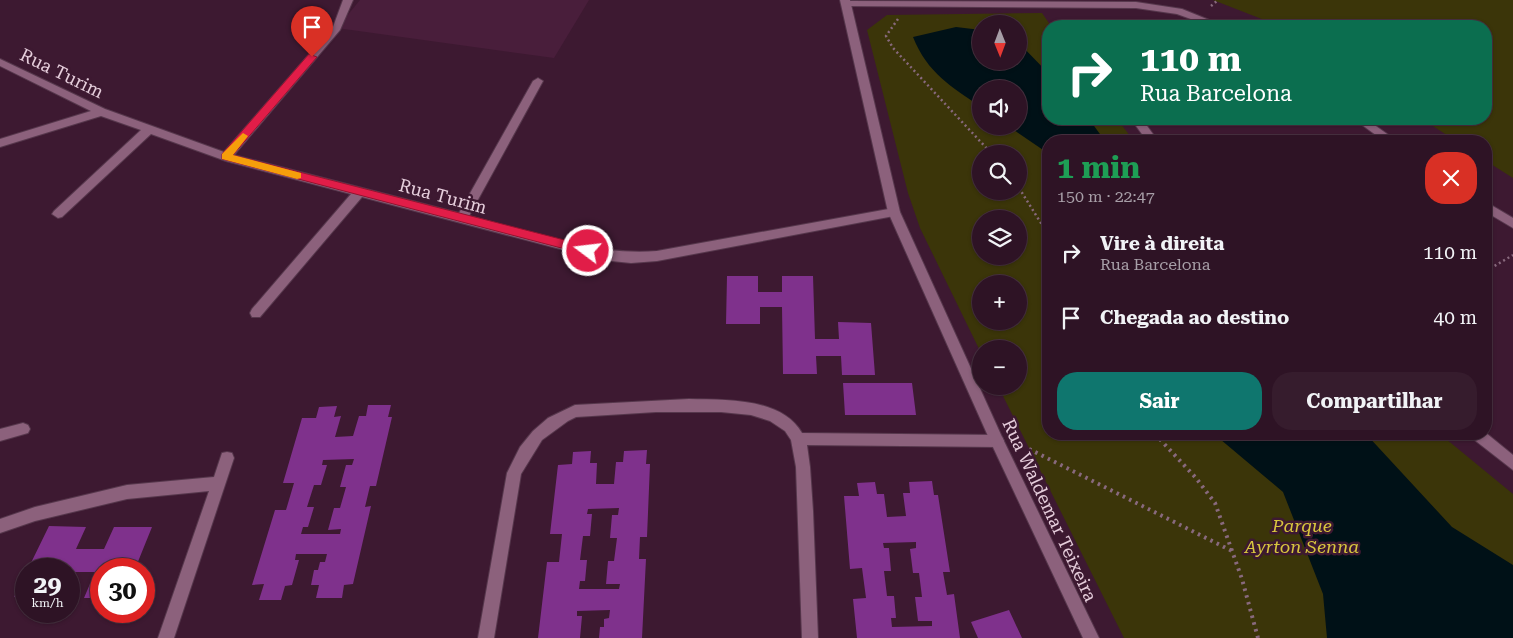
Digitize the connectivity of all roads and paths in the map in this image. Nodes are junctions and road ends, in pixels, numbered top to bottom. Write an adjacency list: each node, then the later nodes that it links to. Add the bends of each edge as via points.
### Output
1 (348, 0): 15 (street, via 337,28)
2 (846, 2): 4 (street, via 1158,6); 19 (street, Rua Waldemar Teixeira)
3 (902, 14): 14 (path, via 886,36 892,48)
4 (1206, 20)
5 (0, 62): 7 (street, Rua Turim)
6 (538, 81): 21 (street)
7 (101, 112): 10 (street, Rua Turim); 13 (street)
8 (1141, 125): 11 (street)
9 (1368, 125): 12 (street)
10 (148, 130): 15 (street, Rua Turim); 20 (street)
11 (1148, 135)
12 (1383, 135)
13 (0, 144)
14 (984, 145)
15 (226, 157): 16 (street, Rua Turim)
16 (359, 192): 21 (street, Rua Turim); 26 (street)
17 (1026, 200): 23 (path)
18 (1492, 210): 22 (street)
19 (894, 212): 21 (street, Rua Turim, via 657,256 630,258 602,255); 32 (street, Rua Waldemar Teixeira)
20 (58, 214)
21 (462, 219)
22 (1513, 224)
23 (1042, 225)
24 (1513, 254): 25 (path)
25 (1492, 267)
26 (256, 313)
27 (23, 429): 28 (street)
28 (0, 435)
29 (798, 439): 32 (street); 40 (street, via 789,426 775,416 725,404 575,411 556,419 538,431 514,473); 41 (street, via 806,506)
30 (1160, 440): 38 (path, via 1196,478 1215,504)
31 (1484, 440): 35 (street)
32 (997, 441): 42 (street, Rua Waldemar Teixeira)
33 (1029, 449): 38 (path)
34 (227, 458): 36 (street)
35 (1513, 464)
36 (218, 482): 37 (street, via 127,492 35,514); 39 (street)
37 (0, 526)
38 (1233, 552): 43 (path)
39 (166, 638)
40 (486, 638)
41 (810, 638)
42 (1091, 638)
43 (1258, 638)

